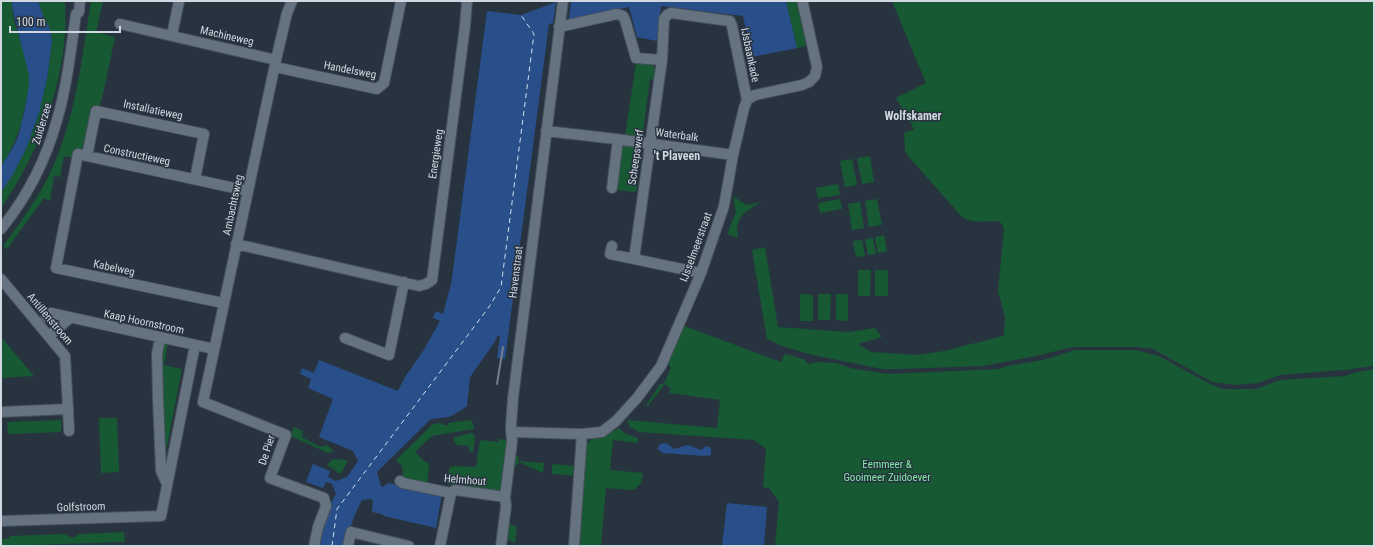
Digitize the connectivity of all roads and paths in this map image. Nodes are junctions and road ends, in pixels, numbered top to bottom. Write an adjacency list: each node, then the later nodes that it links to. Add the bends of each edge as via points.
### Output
1 (74, 1): 11 (street, Zuiderzee)
2 (80, 1): 11 (street, Zuiderzee, via 79,12)
3 (179, 1): 14 (street)
4 (286, 1): 10 (street, Ambachtsweg)
5 (292, 1): 10 (street, Ambachtsweg)
6 (401, 1): 16 (street, Handelsweg, via 384,83 378,89)
7 (467, 1): 33 (street, Energieweg, via 466,26 432,280 422,286)
8 (563, 1): 13 (street, Havenstraat)
9 (802, 2): 17 (street, via 816,67 815,76 802,85)
10 (287, 13): 16 (street, Ambachtsweg)
11 (76, 14): 27 (street, Zuiderzee, via 64,93 54,129 32,183)
12 (120, 24): 14 (street, Machineweg)
13 (559, 27): 15 (street, via 617,14 625,20 636,58); 18 (street, Havenstraat)
14 (172, 36): 16 (street, Machineweg)
15 (662, 60): 17 (street, IJsbaankade, via 664,19 667,15 671,13 730,21); 20 (street, Scheepswerf)
16 (276, 63): 25 (street, Ambachtsweg)
17 (747, 100): 21 (street, IJsselmeerstraat)
18 (546, 131): 19 (street, Waterbalk); 46 (street, Havenstraat, via 512,398)
19 (618, 139): 20 (street, Waterbalk); 24 (street, Scheepswerf)
20 (650, 143): 21 (street, Waterbalk); 30 (street, Scheepswerf)
21 (733, 155): 31 (street, IJsselmeerstraat, via 724,206)
22 (87, 156): 23 (street, Constructieweg); 23 (street, Installatieweg, via 96,110 204,134); 26 (street, Constructieweg, via 78,154)
23 (195, 179): 25 (street, Constructieweg)
24 (612, 188)
25 (248, 191): 28 (street, Ambachtsweg)
26 (67, 212): 34 (street, Kabelweg, via 56,268)
27 (1, 229)
28 (236, 244): 33 (street, Energieweg); 34 (street, Ambachtsweg)
29 (612, 246): 30 (street, via 610,254)
30 (634, 259): 31 (street)
31 (701, 273): 47 (street, IJsselmeerstraat, via 661,366 616,421 602,432)
32 (1, 279): 37 (street, Antillenstroom)
33 (404, 282): 39 (street, via 389,355)
34 (223, 303): 41 (street, Ambachtsweg)
35 (46, 317): 36 (street, Kaap Hoornstroom, via 51,313)
36 (70, 318): 37 (street); 38 (street, Kaap Hoornstroom)
37 (49, 336): 43 (street, Antillenstroom, via 65,356)
38 (160, 338): 40 (street, Kaap Hoornstroom); 49 (street, via 157,354 161,470)
39 (344, 338)
40 (195, 345): 41 (street, Kaap Hoornstroom); 49 (street)
41 (214, 349): 42 (street, Ambachtsweg)
42 (203, 402): 53 (street, De Pier, via 286,435 270,478 324,498 326,506)
43 (68, 409): 44 (street); 45 (street, Antillenstroom)
44 (1, 412)
45 (69, 431)
46 (511, 432): 47 (street, IJsselmeerstraat); 51 (street, Havenstraat)
47 (582, 434): 58 (street)
48 (400, 481): 50 (street, Helmhout)
49 (167, 484): 52 (street, Golfstroom, via 161,516)
50 (451, 493): 51 (street, Helmhout, via 455,490); 56 (street)
51 (505, 497): 57 (street, Havenstraat)
52 (1, 521)
53 (314, 546)
54 (348, 546): 55 (street, via 351,532)
55 (409, 546)
56 (440, 546)
57 (501, 546)
58 (574, 546)

